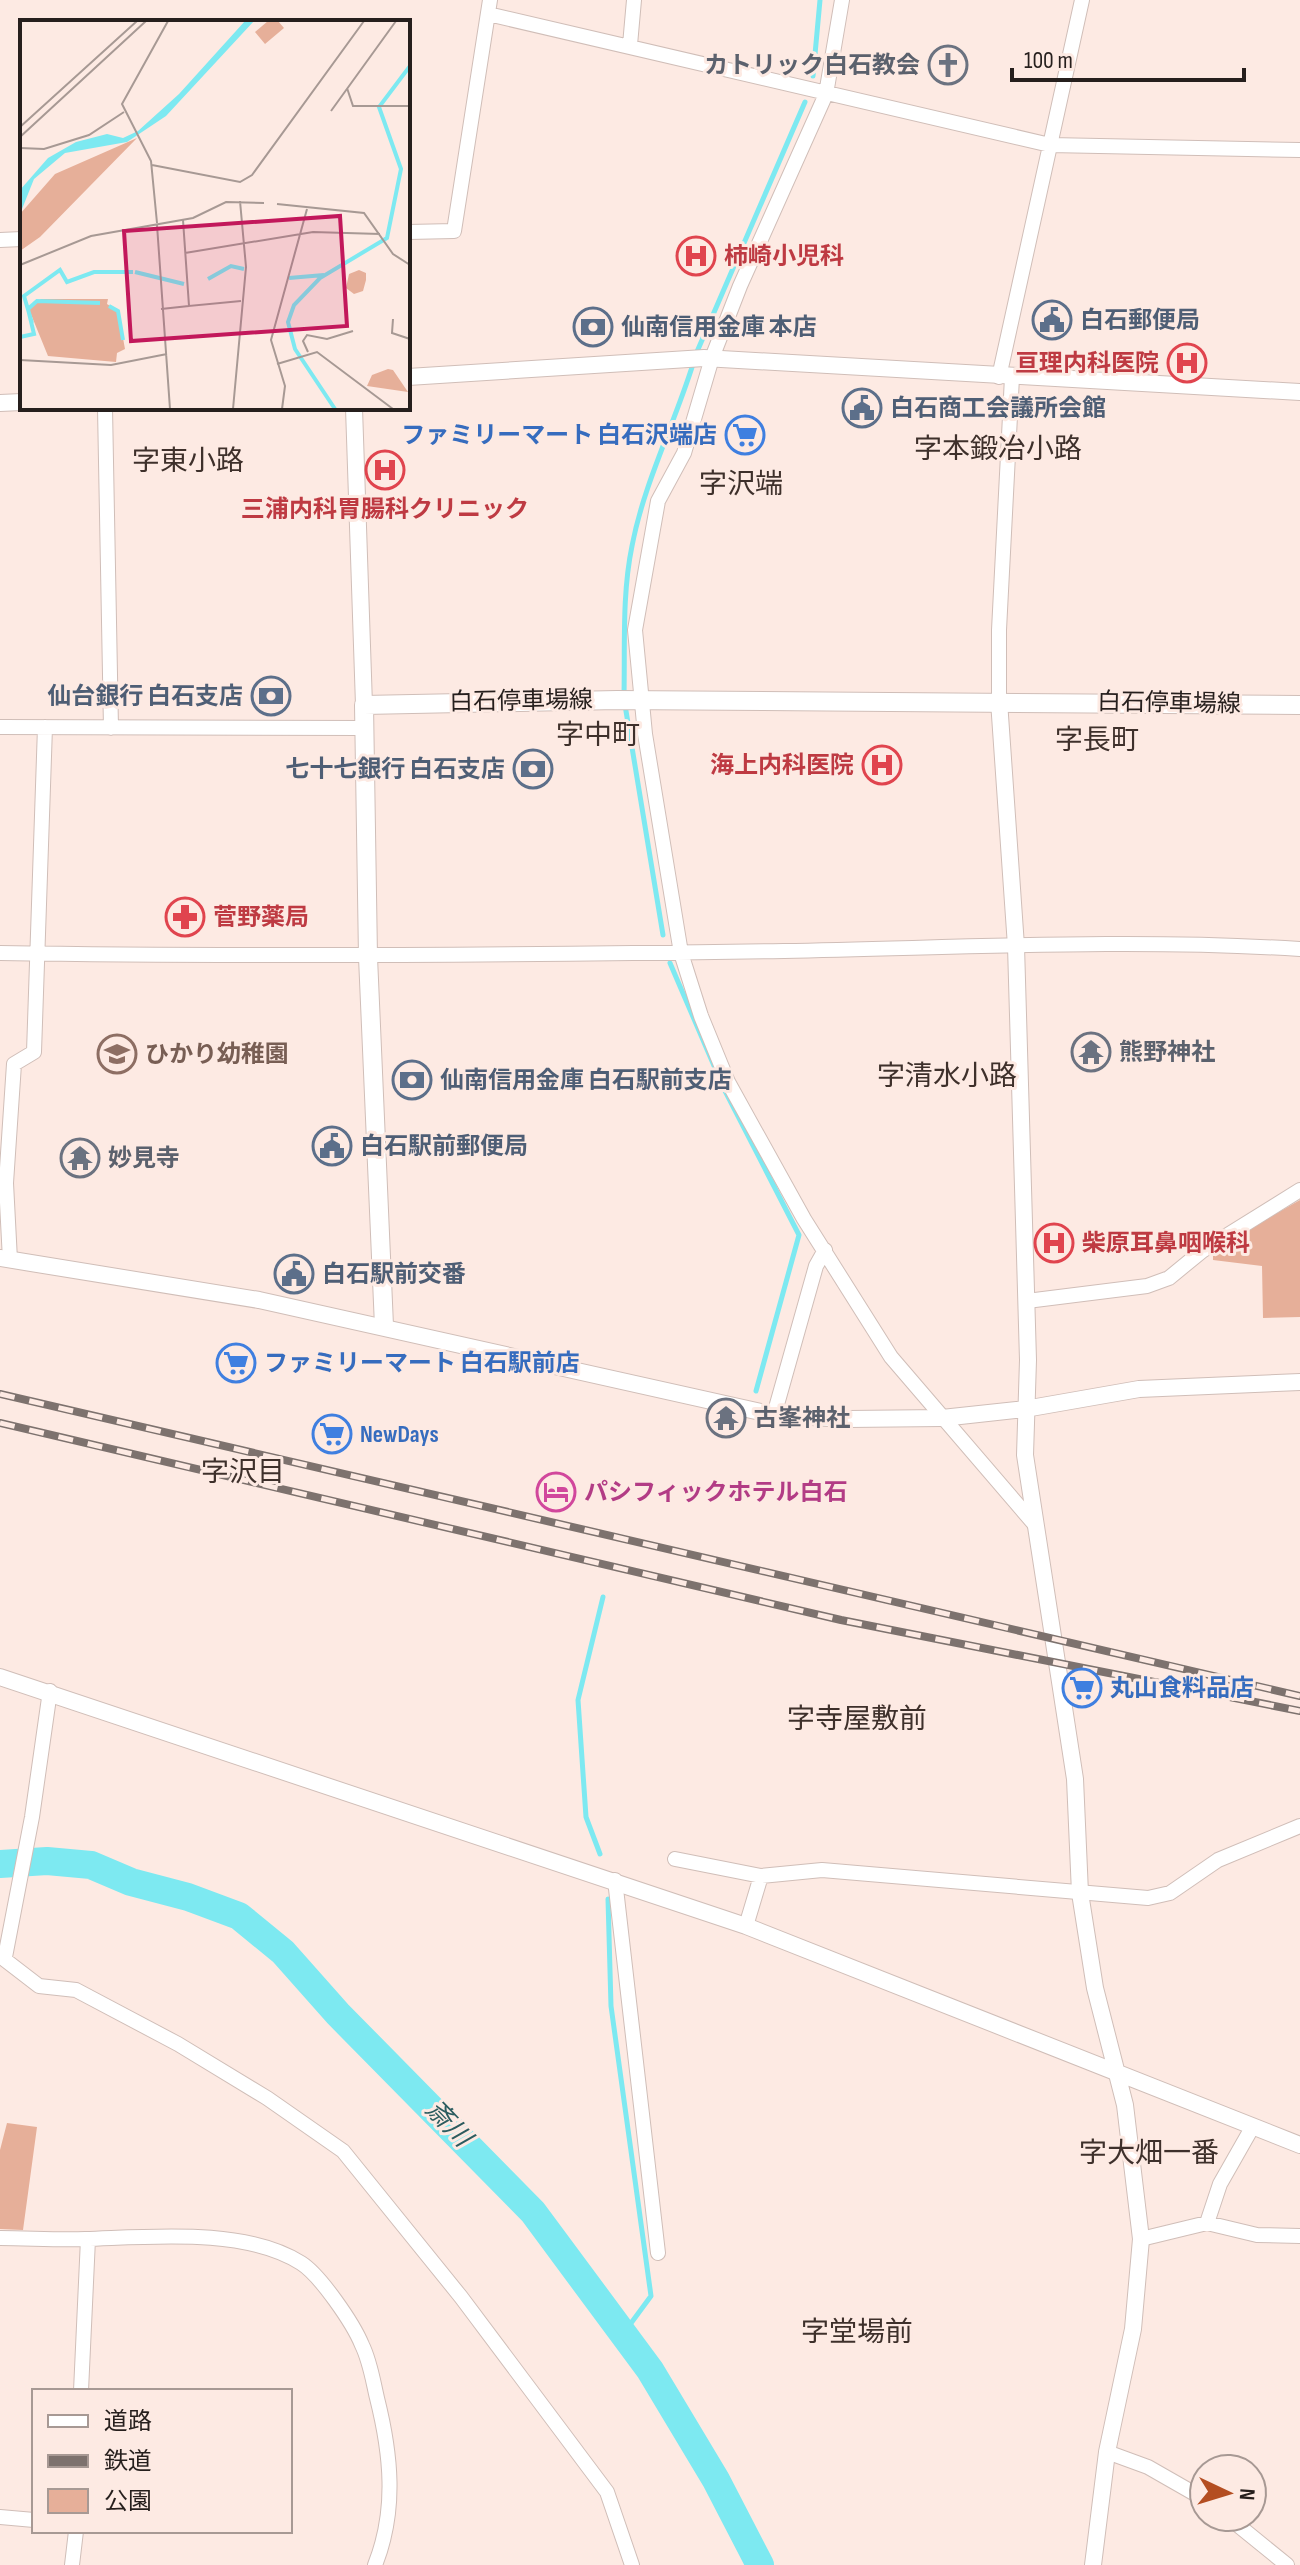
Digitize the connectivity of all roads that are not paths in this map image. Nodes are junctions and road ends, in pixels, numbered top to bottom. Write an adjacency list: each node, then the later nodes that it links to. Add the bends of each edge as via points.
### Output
1 (634, 0): 5 (street)
2 (842, 0): 6 (street)
3 (1082, 0): 7 (street)
4 (489, 7): 5 (street); 9 (street, via 454,231)
5 (630, 45): 6 (street)
6 (826, 94): 7 (street); 12 (street)
7 (1050, 145): 8 (street); 14 (street)
8 (1300, 150)
9 (410, 232)
10 (20, 239): 11 (street)
11 (0, 240)
12 (702, 358): 13 (street); 14 (street); 20 (street, via 684,453 658,501 647,549)
13 (410, 377)
14 (1006, 377): 15 (street); 21 (street)
15 (1300, 392)
16 (20, 402): 17 (street)
17 (0, 403)
18 (105, 410): 26 (street)
19 (354, 410): 22 (street)
20 (632, 700): 21 (main road, 白石停車場線); 22 (main road, 白石停車場線); 31 (street)
21 (999, 701): 23 (main road, 白石停車場線); 28 (street)
22 (364, 705): 27 (main road)
23 (1300, 705)
24 (0, 727): 25 (street)
25 (45, 727): 26 (street); 32 (street)
26 (111, 728): 27 (street)
27 (364, 728): 33 (main road)
28 (1016, 946): 29 (street, via 1232,944); 31 (street); 37 (street)
29 (1300, 949)
30 (0, 953): 32 (street)
31 (681, 953): 33 (street); 35 (street, via 728,1082)
32 (38, 954): 33 (street); 36 (street, via 34,1052 14,1064)
33 (368, 957): 38 (main road)
34 (1300, 1190): 37 (street, via 1202,1251 1169,1278 1147,1286)
35 (825, 1250): 41 (street); 42 (street, via 891,1357)
36 (5, 1259): 38 (street)
37 (1027, 1301): 40 (street)
38 (384, 1326): 41 (street)
39 (1300, 1382): 40 (street, via 1139,1389)
40 (1025, 1409): 42 (street); 43 (street, via 1025,1455)
41 (774, 1415): 42 (street)
42 (942, 1418): 43 (street)
43 (1036, 1526): 50 (street, via 1075,1779)
44 (0, 1677): 45 (street)
45 (50, 1691): 49 (street); 52 (street, via 13,1925)
46 (1300, 1826): 50 (street, via 1218,1860 1170,1893 1148,1898)
47 (675, 1859): 48 (street)
48 (761, 1876): 50 (street, via 822,1870); 51 (street)
49 (615, 1880): 51 (street); 61 (street)
50 (1080, 1893): 53 (street, via 1095,1988)
51 (746, 1926): 53 (street)
52 (2, 1956): 71 (street, via 39,1986 76,1990 178,2044 343,2151 607,2492)
53 (1117, 2072): 54 (street); 60 (street)
54 (1253, 2126): 55 (street); 56 (street, via 1220,2184)
55 (1300, 2145)
56 (1207, 2223): 57 (street, via 1257,2235); 60 (street)
57 (1300, 2236)
58 (0, 2238): 59 (street)
59 (88, 2239): 62 (street); 70 (street, via 232,2241 277,2252 316,2275 363,2345 388,2444 389,2503)
60 (1141, 2239): 63 (street, via 1133,2329)
61 (658, 2253)
62 (81, 2389)
63 (1107, 2452): 64 (street); 72 (street)
64 (1188, 2490)
65 (0, 2517): 66 (street)
66 (32, 2520)
67 (76, 2533): 69 (street)
68 (1248, 2533): 73 (street)
69 (72, 2565)
70 (375, 2565)
71 (632, 2565)
72 (1093, 2565)
73 (1287, 2565)

